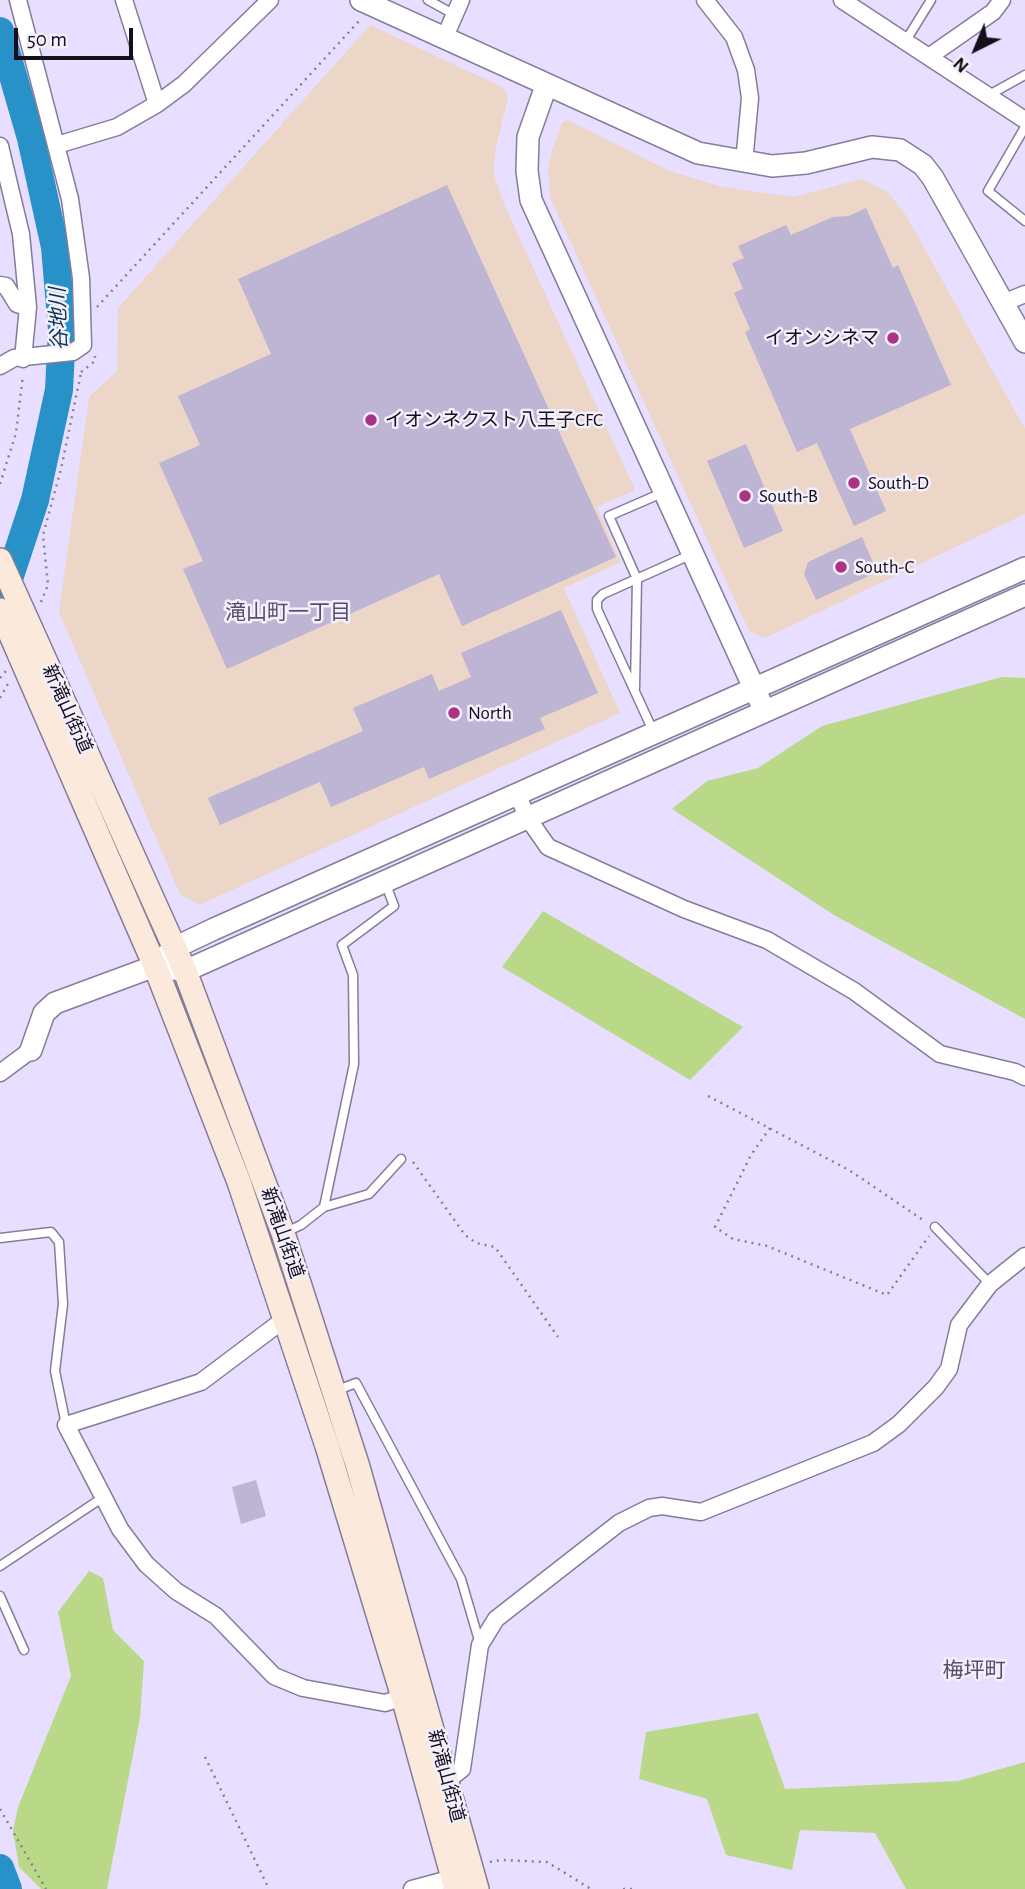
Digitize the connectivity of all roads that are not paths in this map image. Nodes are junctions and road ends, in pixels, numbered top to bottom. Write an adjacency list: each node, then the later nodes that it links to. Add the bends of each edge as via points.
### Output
1 (18, 0): 20 (street)
2 (124, 0): 17 (street)
3 (270, 0): 17 (street, via 184,84)
4 (428, 0): 10 (lane)
5 (705, 0): 22 (street, via 734,37 746,70 750,98)
6 (842, 0): 12 (street)
7 (931, 0): 12 (lane)
8 (1003, 0): 13 (street)
9 (363, 8): 11 (street)
10 (458, 8): 11 (street)
11 (444, 39): 15 (street)
12 (905, 42): 13 (street)
13 (930, 56): 16 (street)
14 (1025, 75): 16 (lane)
15 (546, 86): 22 (street, via 698,153); 31 (street, via 528,136 531,200)
16 (989, 95): 18 (street)
17 (157, 104): 20 (street, via 117,127)
18 (1025, 120)
19 (1025, 127): 23 (lane, via 988,191)
20 (57, 145): 29 (street, via 81,278 84,349)
21 (0, 146): 27 (street, via 21,234)
22 (744, 163): 26 (street, via 806,163 872,146 900,150 933,178)
23 (1025, 221)
24 (0, 285): 27 (street, via 6,286 17,304)
25 (1025, 294): 26 (street)
26 (1003, 303): 28 (street)
27 (28, 307): 29 (street)
28 (1025, 342)
29 (27, 358): 30 (street, via 14,358)
30 (0, 366)
31 (665, 492): 32 (street); 35 (lane, via 609,516)
32 (693, 554): 35 (lane); 38 (street)
33 (0, 560): 37 (main road)
34 (1025, 568): 38 (street)
35 (637, 579): 39 (lane); 39 (lane, via 597,600)
36 (1025, 595): 40 (street)
37 (14, 617): 45 (main road, 新滝山街道); 46 (main road, 新滝山街道)
38 (754, 689): 40 (street); 41 (street)
39 (635, 691): 41 (lane)
40 (765, 713): 43 (street)
41 (654, 734): 42 (street)
42 (517, 793): 43 (street); 45 (street)
43 (527, 817): 44 (street); 50 (street, via 548,847 684,909 767,940 854,991 940,1054)
44 (384, 882): 47 (street); 52 (lane, via 394,906 342,945 353,975 355,1064)
45 (174, 948): 46 (street); 47 (main road, 新滝山街道)
46 (155, 966): 47 (street); 48 (street, via 49,1006); 58 (main road, 新滝山街道)
47 (184, 971): 54 (main road, 新滝山街道)
48 (32, 1050): 49 (street)
49 (0, 1073)
50 (1025, 1077)
51 (401, 1159): 52 (lane, via 369,1194)
52 (324, 1207): 54 (lane)
53 (935, 1227): 57 (lane)
54 (283, 1233): 59 (main road, 新滝山街道)
55 (0, 1238): 60 (lane, via 51,1232 59,1242 63,1304 55,1371)
56 (1025, 1256): 57 (street)
57 (990, 1284): 64 (street, via 959,1325 949,1369 900,1424 873,1443 701,1512 662,1506 619,1523 496,1619)
58 (286, 1318): 60 (street, via 201,1382); 66 (main road, 新滝山街道)
59 (335, 1391): 64 (lane, via 356,1383 461,1579); 67 (main road, 新滝山街道)
60 (66, 1425): 61 (street)
61 (105, 1496): 62 (lane); 66 (street, via 120,1529 146,1564 176,1591 216,1616 274,1676 303,1688 385,1703)
62 (0, 1566)
63 (0, 1596): 65 (lane)
64 (480, 1645): 67 (street, via 462,1769)
65 (23, 1650)
66 (403, 1697): 68 (main road, 新滝山街道)
67 (447, 1780): 68 (main road, 新滝山街道)
68 (464, 1881): 69 (street)
69 (412, 1889)

